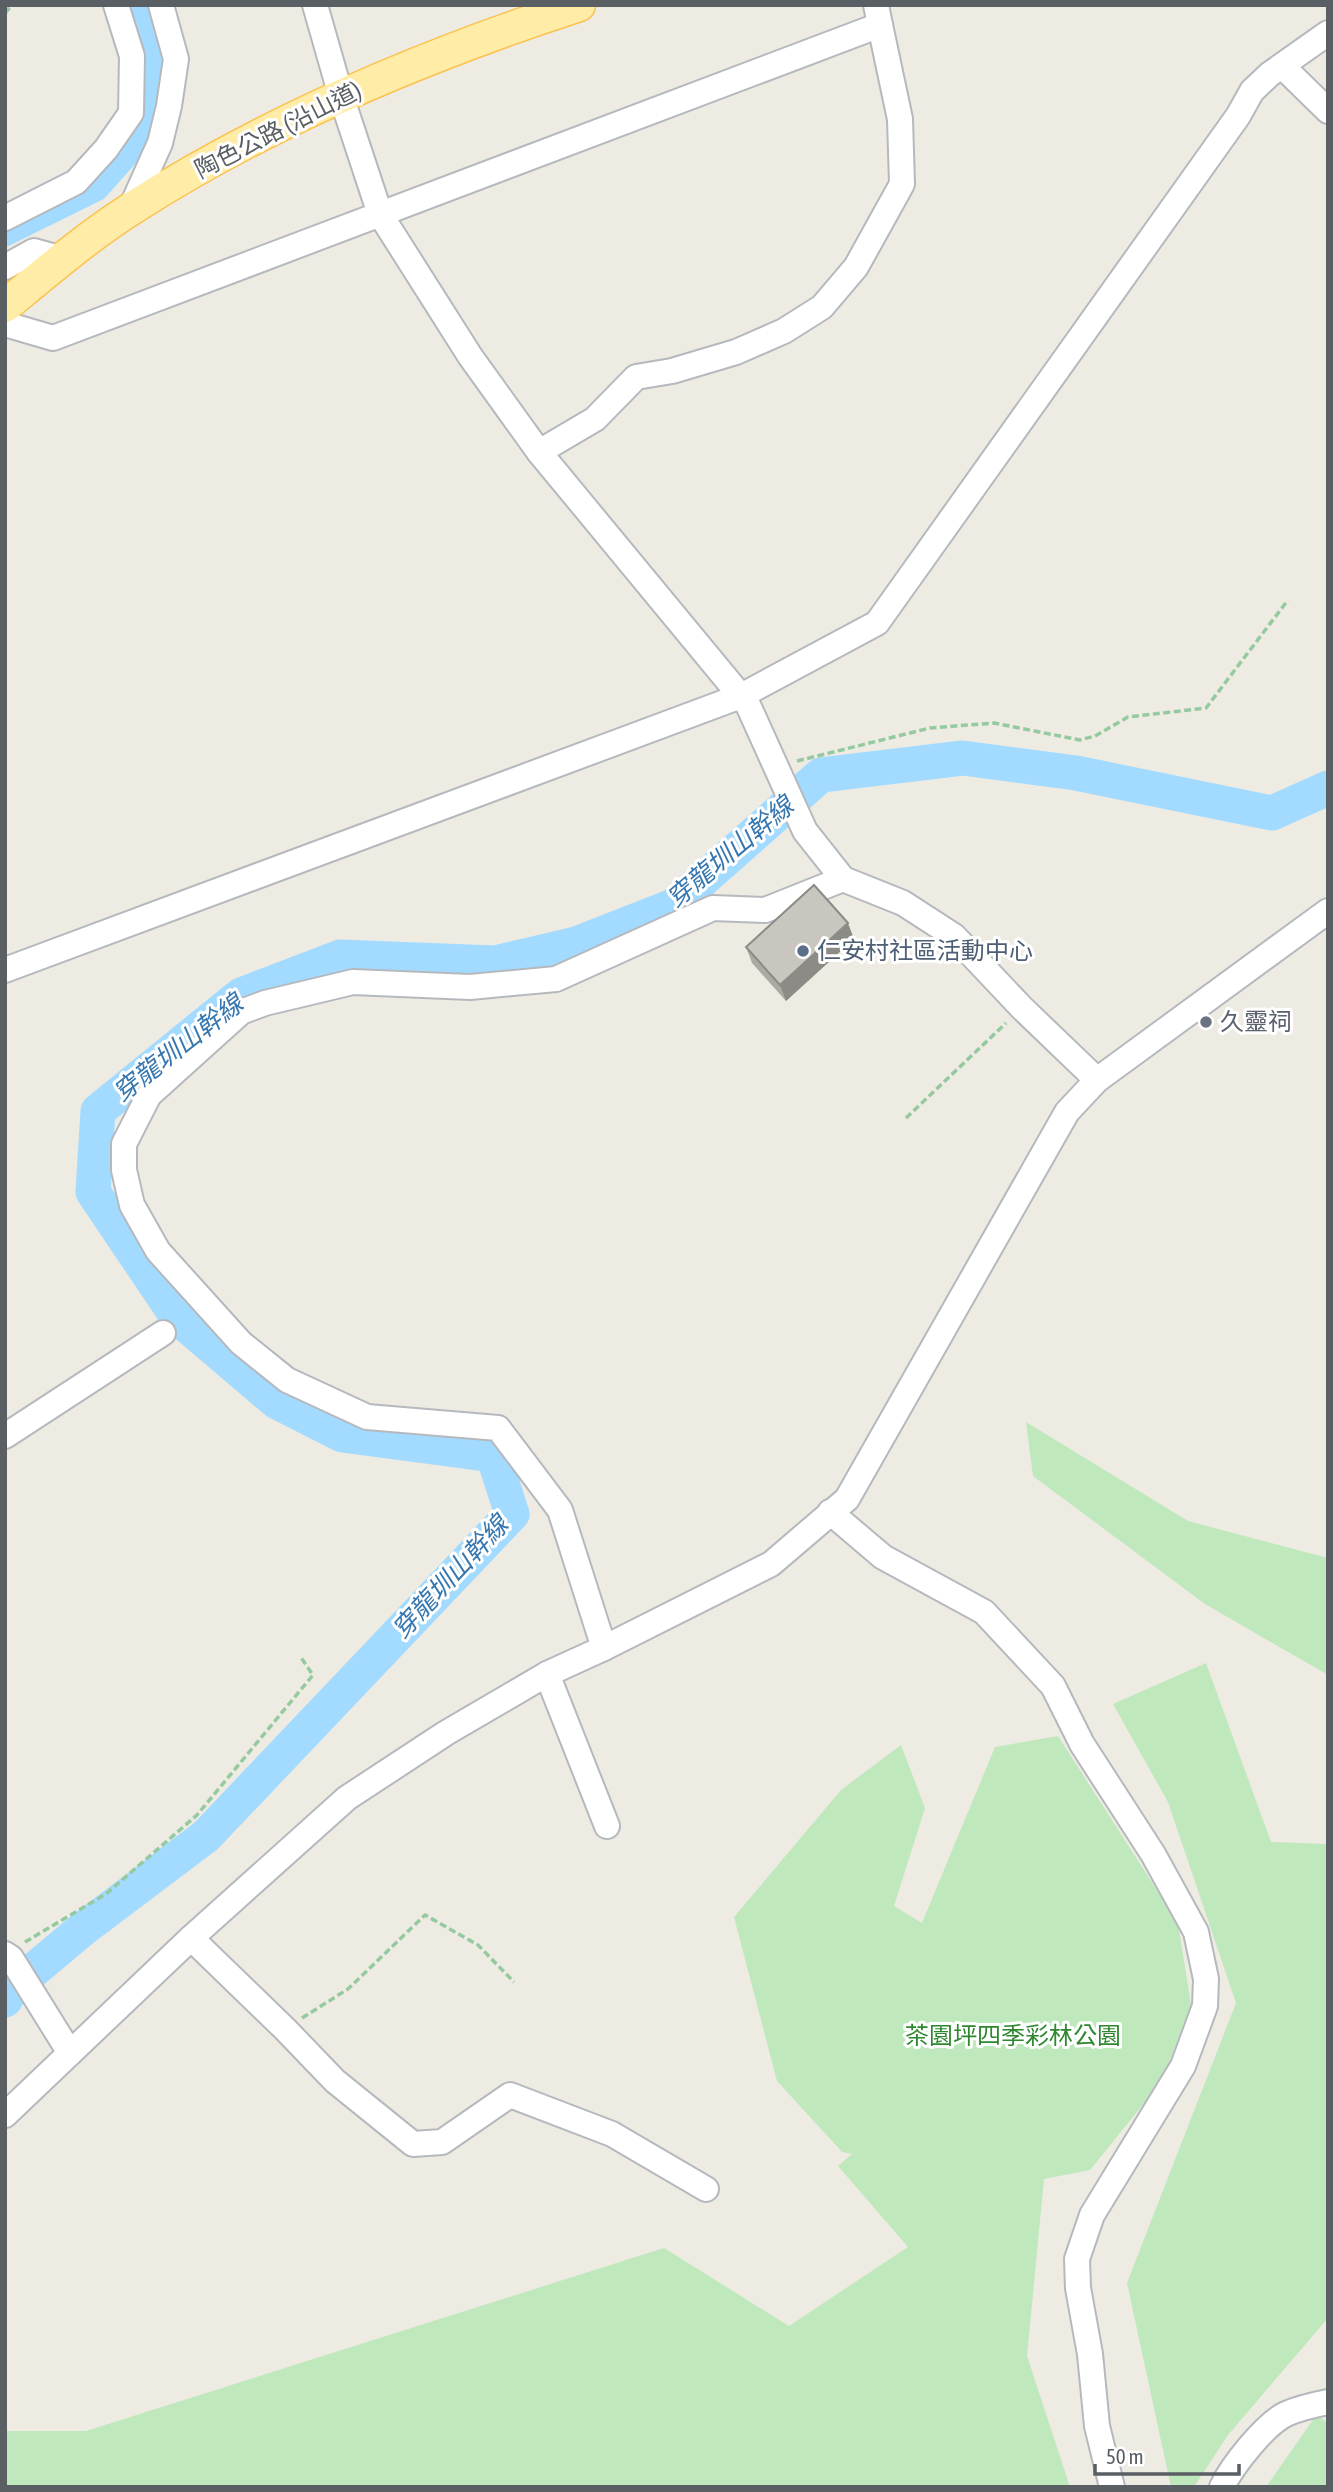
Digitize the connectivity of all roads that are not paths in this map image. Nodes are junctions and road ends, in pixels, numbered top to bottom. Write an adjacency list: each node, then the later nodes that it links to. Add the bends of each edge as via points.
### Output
1 (116, 5): 12 (street, via 132,56 131,113 76,181)
2 (161, 5): 10 (street, via 176,59 169,106 160,143)
3 (316, 5): 8 (street)
4 (579, 5): 8 (main road, 陶色公路 (沿山道))
5 (878, 15): 11 (street); 17 (street, via 900,119 901,184 856,267 822,307 784,331 736,352 636,377 595,419)
6 (1328, 33): 7 (street)
7 (1282, 66): 9 (street); 18 (street, via 1252,91 1223,139 877,623)
8 (341, 96): 10 (main road, 陶色公路 (沿山道)); 11 (street)
9 (1328, 111)
10 (130, 210): 13 (main road, 陶色公路 (沿山道))
11 (380, 214): 16 (street, via 53,338); 17 (street, via 470,356)
12 (5, 218)
13 (63, 259): 14 (street, via 34,251); 15 (main road, 陶色公路 (沿山道))
14 (5, 267)
15 (5, 306)
16 (5, 324)
17 (539, 452): 18 (street)
18 (741, 696): 19 (street, via 805,831); 21 (street)
19 (842, 879): 22 (street, via 903,903 954,936); 26 (street, via 765,910 713,908 556,979 470,987 353,982 265,1003 242,1012 149,1095 124,1144 132,1205 159,1251 242,1343 287,1380 367,1417 498,1428 560,1510)
20 (1328, 911): 22 (street)
21 (5, 970)
22 (1097, 1080): 25 (street, via 1067,1112 847,1499)
23 (163, 1333): 24 (street)
24 (5, 1436)
25 (830, 1512): 26 (street, via 771,1564); 35 (street, via 883,1556 984,1612 1053,1686 1082,1744 1153,1854 1196,1932 1206,1979 1205,2006 1183,2066 1091,2215 1077,2259 1097,2426)
26 (604, 1648): 27 (street)
27 (547, 1674): 28 (street); 29 (street, via 347,1798)
28 (607, 1826)
29 (191, 1938): 31 (street); 33 (street, via 335,2081 413,2144 442,2142 510,2095 612,2134)
30 (7, 1955): 31 (street)
31 (70, 2053): 32 (street)
32 (5, 2115)
33 (706, 2189)
34 (1328, 2402): 36 (street, via 1283,2415 1243,2452)
35 (1112, 2487)
36 (1222, 2487)

